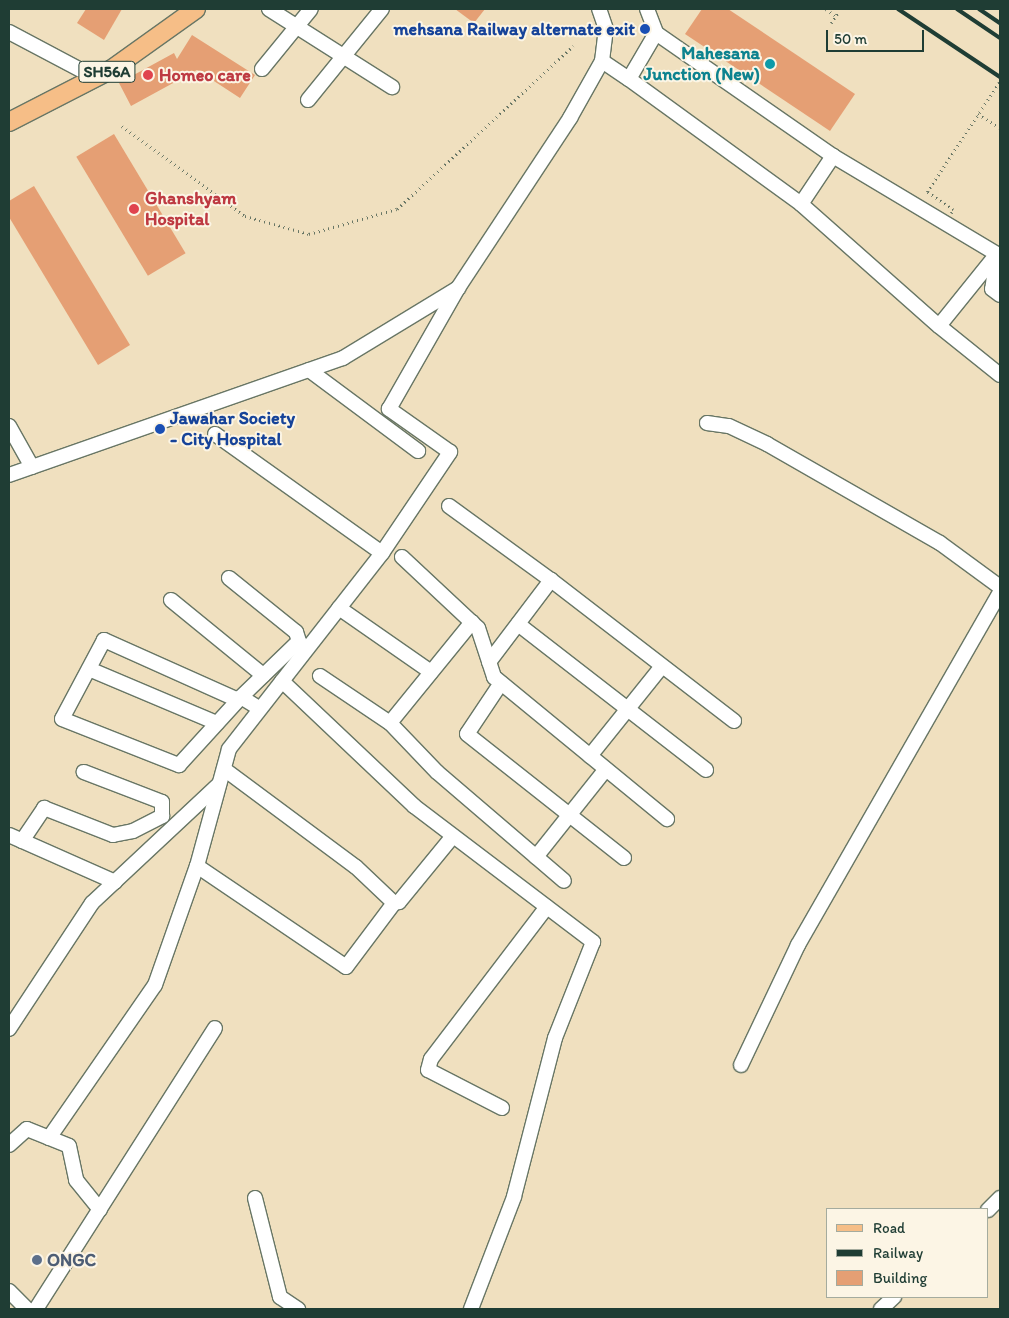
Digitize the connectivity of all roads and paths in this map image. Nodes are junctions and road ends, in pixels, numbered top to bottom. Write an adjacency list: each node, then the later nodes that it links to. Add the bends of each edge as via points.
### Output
1 (196, 9): 18 (main road, SH56A, via 191,16)
2 (269, 9): 11 (street)
3 (311, 9): 11 (street)
4 (382, 9): 15 (street)
5 (599, 9): 16 (street, via 606,29)
6 (647, 9): 13 (street)
7 (826, 9): 9 (path)
8 (839, 11): 9 (path)
9 (836, 16): 10 (path)
10 (830, 23)
11 (296, 28): 15 (street); 17 (street)
12 (9, 32): 18 (street)
13 (656, 33): 19 (street); 27 (street)
14 (573, 46): 25 (path, via 397,209 309,234 245,216)
15 (343, 56): 21 (street); 22 (street)
16 (602, 61): 19 (street); 31 (street, via 570,118)
17 (262, 69)
18 (96, 78): 24 (main road, SH56A)
19 (629, 79): 28 (street)
20 (1000, 81): 23 (path)
21 (392, 87)
22 (308, 100)
23 (978, 114): 26 (path); 29 (path, via 926,192)
24 (9, 122)
25 (122, 126)
26 (1000, 128)
27 (833, 156): 28 (street); 30 (street)
28 (802, 204): 33 (street)
29 (953, 210)
30 (997, 254): 32 (street, via 992,289); 33 (street)
31 (458, 288): 34 (street, via 343,358); 43 (street, via 389,409 450,452)
32 (1000, 295)
33 (939, 326): 35 (street)
34 (309, 370): 39 (street); 40 (street)
35 (1000, 375)
36 (707, 423): 47 (street, via 729,426 767,444 940,543)
37 (9, 426): 40 (street)
38 (215, 434): 43 (street)
39 (418, 451)
40 (32, 467): 41 (street)
41 (9, 475)
42 (449, 506): 46 (street)
43 (382, 553): 50 (street)
44 (402, 556): 51 (street)
45 (229, 578): 57 (street, via 296,632 299,641)
46 (551, 580): 52 (street); 54 (street)
47 (1000, 587)
48 (1000, 592): 87 (street, via 798,945)
49 (171, 600): 57 (street)
50 (339, 608): 56 (street); 59 (street)
51 (472, 622): 53 (street, via 478,628); 56 (street)
52 (518, 624): 53 (street); 63 (street)
53 (489, 662): 60 (street, via 494,677)
54 (662, 666): 63 (street); 64 (street)
55 (89, 669): 61 (street, via 104,640 238,700); 65 (street); 65 (street, via 62,719 179,765)
56 (432, 672): 66 (street)
57 (263, 675): 61 (street)
58 (320, 676): 66 (street)
59 (282, 681): 62 (street); 76 (street, via 414,806)
60 (501, 683): 67 (street); 73 (street, via 467,734)
61 (241, 697): 62 (street); 65 (street)
62 (260, 709): 68 (street, via 229,749)
63 (628, 709): 67 (street); 70 (street)
64 (734, 721)
65 (217, 723)
66 (390, 723): 78 (street, via 437,772)
67 (590, 756): 69 (street)
68 (224, 769): 72 (street); 83 (street, via 356,867)
69 (606, 769): 73 (street); 74 (street)
70 (706, 770)
71 (84, 772): 77 (street, via 162,802 162,816 133,830 113,835 67,820 44,808)
72 (220, 783): 80 (street); 82 (street)
73 (570, 815): 78 (street); 79 (street)
74 (667, 819)
75 (9, 835): 77 (street)
76 (453, 836): 83 (street); 84 (street)
77 (22, 842): 82 (street)
78 (536, 857): 81 (street)
79 (624, 858)
80 (197, 866): 83 (street, via 346,967); 89 (street, via 155,985)
81 (564, 881)
82 (115, 882): 86 (street, via 92,903)
83 (394, 904)
84 (547, 907): 88 (street, via 432,1060 428,1070); 100 (street, via 593,942 555,1038 514,1197)
85 (215, 1028): 94 (street)
86 (9, 1029)
87 (741, 1065)
88 (502, 1108)
89 (49, 1138): 90 (street, via 27,1129); 94 (street, via 69,1146 76,1180)
90 (9, 1145)
91 (255, 1198): 99 (street, via 280,1297)
92 (1000, 1198): 93 (street)
93 (989, 1209)
94 (100, 1210): 98 (street)
95 (9, 1291): 97 (street)
96 (893, 1298): 101 (street)
97 (27, 1309)
98 (36, 1309)
99 (298, 1309)
100 (471, 1309)
101 (880, 1309)

